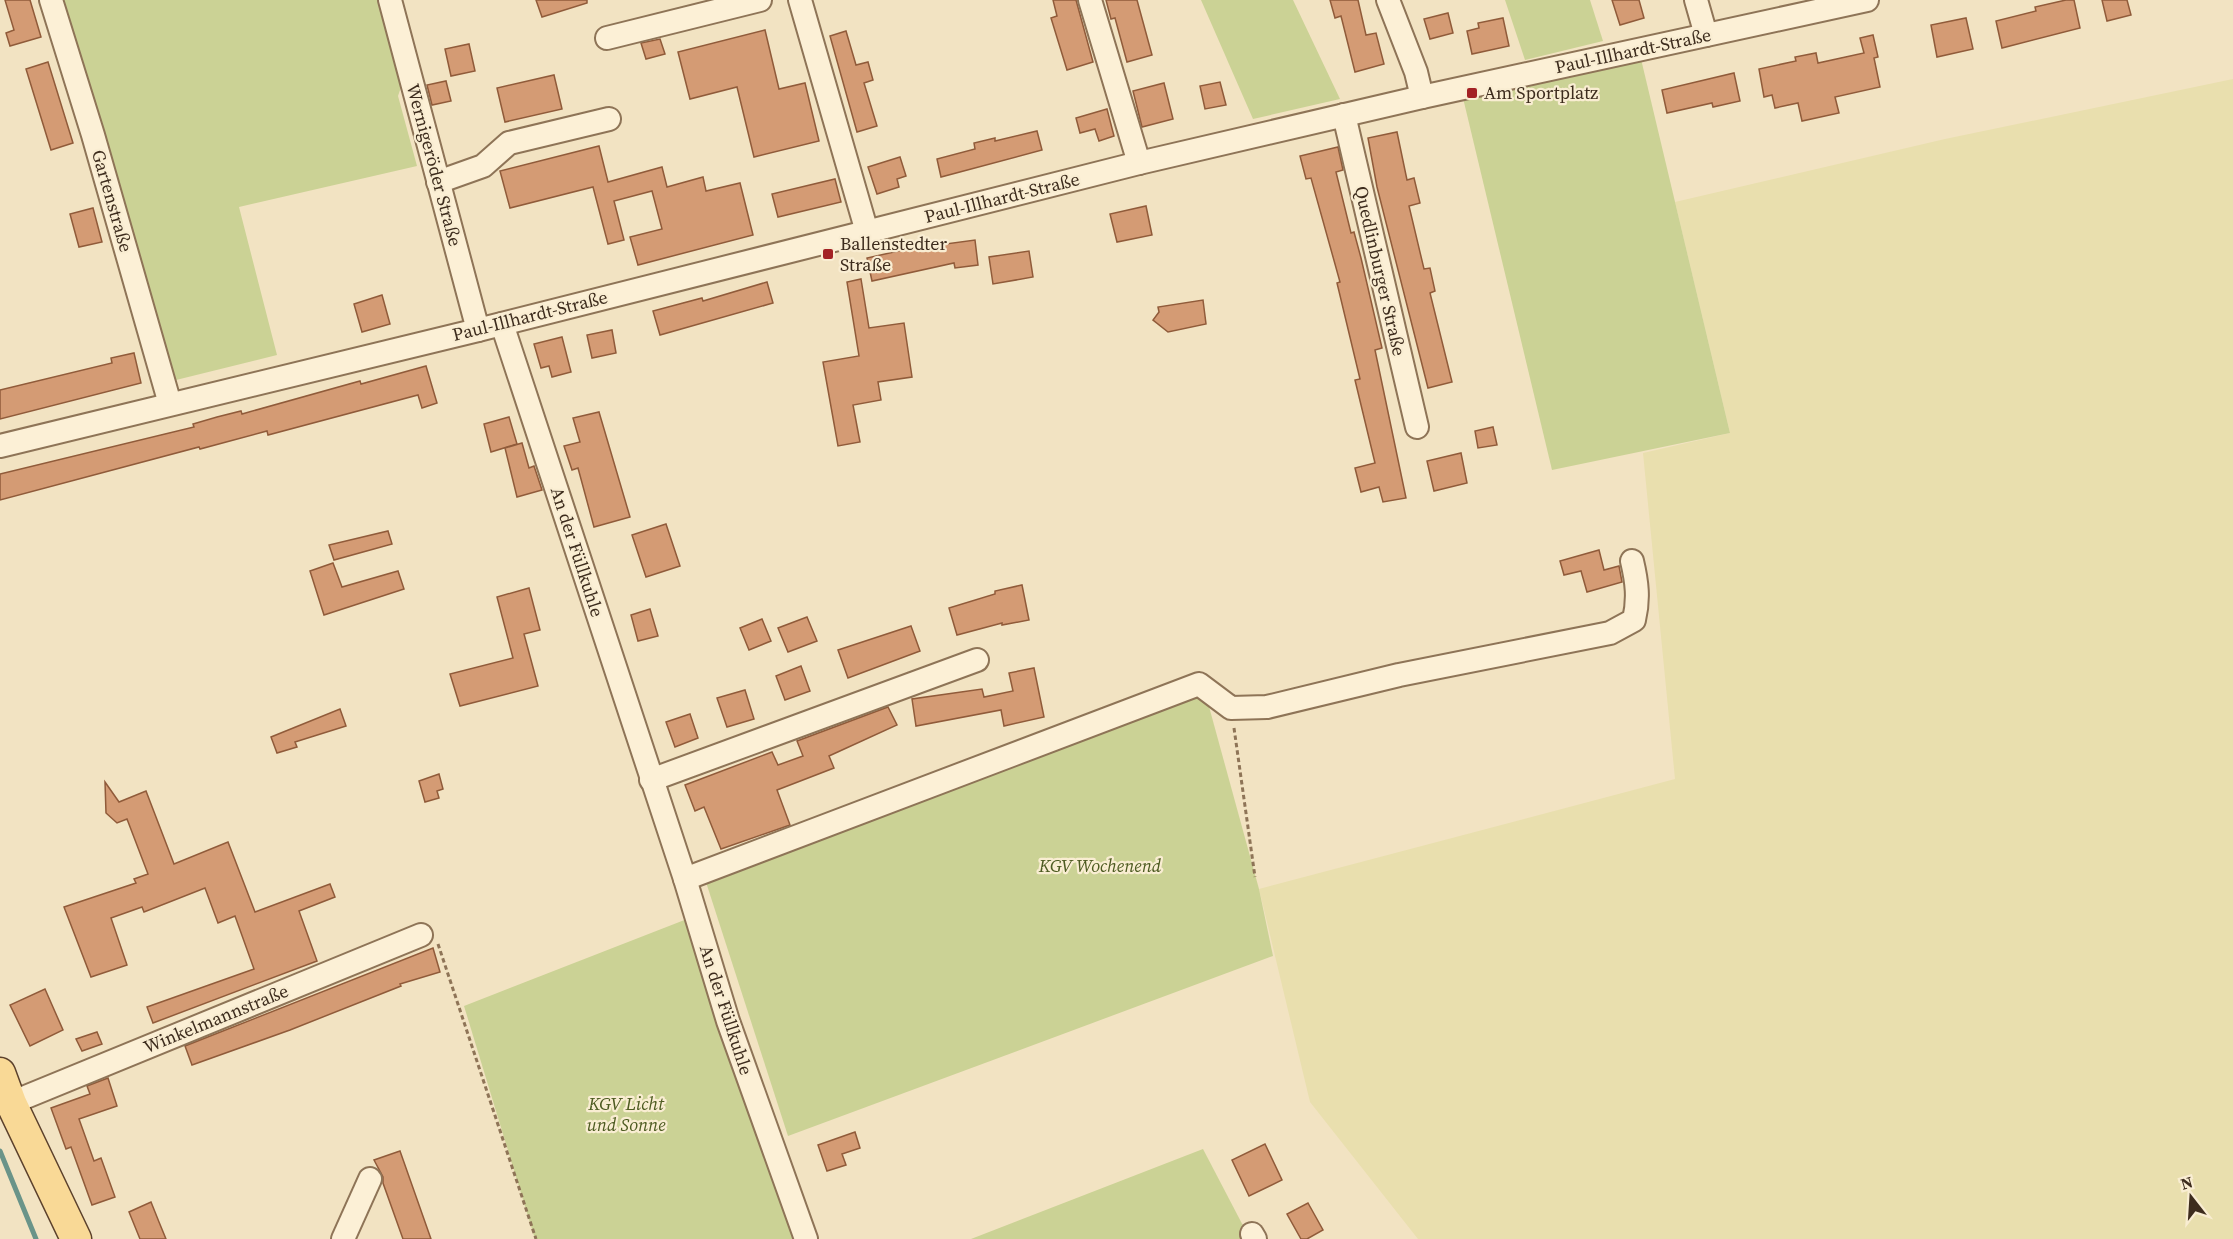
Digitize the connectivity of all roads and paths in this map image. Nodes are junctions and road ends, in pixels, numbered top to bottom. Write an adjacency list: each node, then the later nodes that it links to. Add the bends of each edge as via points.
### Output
1 (51, 0): 19 (street, Gartenstraße)
2 (390, 0): 15 (street, Wernigeröder Straße)
3 (760, 0): 10 (street)
4 (800, 0): 16 (street)
5 (1090, 0): 14 (street)
6 (1388, 0): 11 (street)
7 (1696, 0): 9 (street)
8 (1867, 0): 9 (street, Paul-Illhardt-Straße)
9 (1706, 35): 11 (street, Paul-Illhardt-Straße)
10 (607, 38)
11 (1422, 97): 12 (street, Paul-Illhardt-Straße)
12 (1344, 114): 14 (street, Paul-Illhardt-Straße); 20 (street, Quedlinburger Straße)
13 (609, 119): 15 (street, via 509,143 483,165)
14 (1139, 163): 16 (street, Paul-Illhardt-Straße)
15 (438, 182): 18 (street, Wernigeröder Straße)
16 (867, 232): 17 (street, Paul-Illhardt-Straße)
17 (502, 324): 18 (street, Paul-Illhardt-Straße); 25 (street, An der Füllkuhle)
18 (478, 330): 19 (street, Paul-Illhardt-Straße)
19 (170, 404): 21 (street, Paul-Illhardt-Straße)
20 (1417, 427)
21 (0, 446)
22 (1632, 561): 24 (street, via 1638,605 1634,620 1610,633 1399,675 1267,707)
23 (977, 660): 25 (street)
24 (1231, 708): 26 (path); 27 (street, via 1199,684)
25 (651, 780): 27 (street, An der Füllkuhle)
26 (1255, 878)
27 (685, 879): 35 (street, An der Füllkuhle, via 728,1021)
28 (421, 935): 30 (street, Winkelmannstraße); 34 (path, via 435,934)
29 (0, 1073): 30 (main road)
30 (10, 1103): 32 (main road)
31 (370, 1179): 33 (street)
32 (76, 1239)
33 (343, 1239)
34 (536, 1239)
35 (806, 1239)

